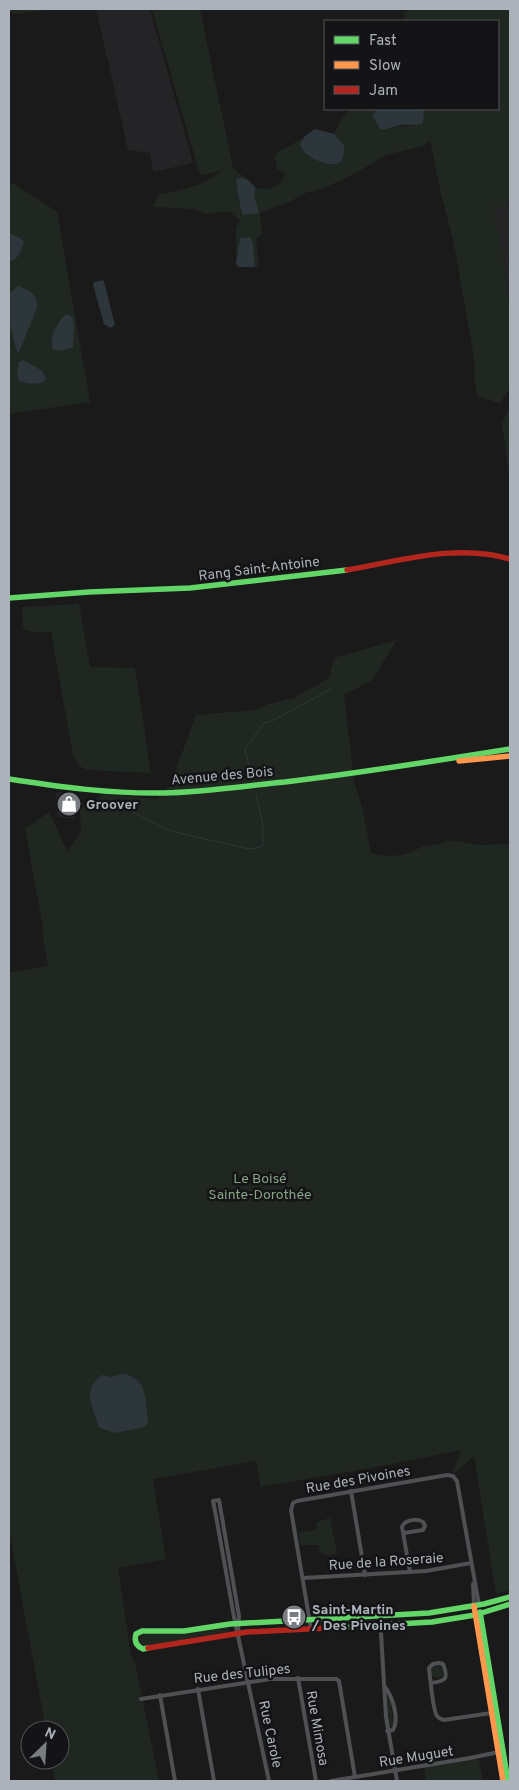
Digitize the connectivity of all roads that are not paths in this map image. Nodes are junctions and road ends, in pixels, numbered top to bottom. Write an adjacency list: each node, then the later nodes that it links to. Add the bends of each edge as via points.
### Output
1 (510, 559): 2 (street, Rang Saint-Antoine, via 493,554 446,553 347,570 190,588)
2 (9, 598)
3 (510, 749): 5 (street, Avenue des Bois)
4 (510, 756): 5 (street, Avenue des Bois)
5 (438, 762): 6 (street, Avenue des Bois, via 242,788 178,792 72,788)
6 (9, 779)
7 (351, 1491): 9 (street, Rue des Pivoines, via 454,1476); 11 (street); 12 (street, Rue des Pivoines, via 297,1501 292,1505)
8 (404, 1533): 8 (street, via 423,1530 424,1522 404,1523); 10 (street)
9 (471, 1563): 10 (street, Rue de la Roseraie); 15 (street, Rue des Pivoines)
10 (410, 1572): 11 (street, Rue de la Roseraie)
11 (366, 1575): 12 (street, Rue de la Roseraie)
12 (303, 1578): 18 (street, Rue des Pivoines)
13 (510, 1596): 15 (street)
14 (510, 1604): 16 (street)
15 (477, 1605): 16 (street); 17 (street)
16 (477, 1614): 20 (street); 30 (street)
17 (380, 1616): 18 (street); 20 (street)
18 (310, 1620): 19 (street); 21 (street, Rue des Pivoines)
19 (237, 1624): 19 (street, via 240,1616 219,1500 213,1501); 22 (street, Rue Carole); 22 (street, via 184,1631 142,1631 136,1634 135,1640 143,1649)
20 (381, 1625): 21 (street); 26 (street)
21 (311, 1629): 22 (street)
22 (238, 1633): 24 (street, Rue Carole)
23 (298, 1678): 24 (street, Rue des Tulipes); 34 (street, Rue des Tulipes, via 339,1681); 38 (street, Rue Mimosa)
24 (248, 1682): 27 (street, Rue des Tulipes); 37 (street, Rue Carole)
25 (431, 1683): 25 (street, via 443,1682 446,1677 440,1662 430,1666); 30 (street, via 435,1712 440,1719)
26 (385, 1686): 31 (street); 31 (street, via 393,1700 396,1726)
27 (198, 1689): 28 (street, Rue des Tulipes); 36 (street)
28 (160, 1695): 29 (street, Rue des Tulipes); 35 (street)
29 (141, 1699)
30 (494, 1713): 32 (street)
31 (388, 1731): 33 (street)
32 (501, 1751): 33 (street, Rue Muguet); 41 (street); 42 (street)
33 (394, 1771): 34 (street, Rue Muguet); 40 (street)
34 (355, 1777): 39 (street, Rue Muguet)
35 (175, 1781)
36 (214, 1781)
37 (269, 1781)
38 (316, 1781)
39 (331, 1781)
40 (397, 1781)
41 (503, 1781)
42 (508, 1781)

